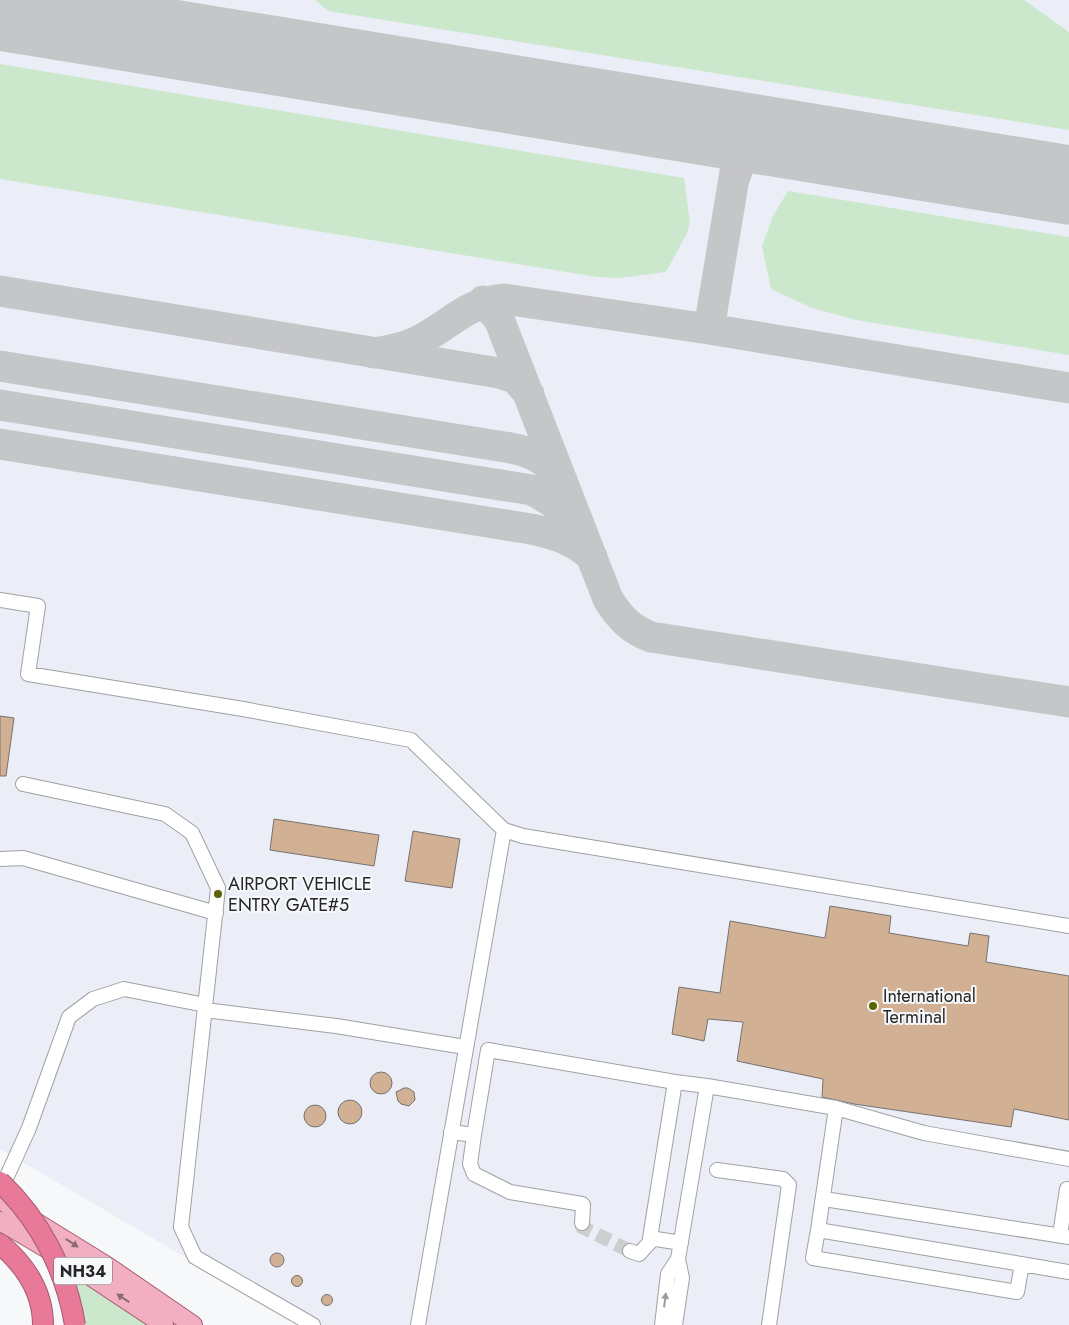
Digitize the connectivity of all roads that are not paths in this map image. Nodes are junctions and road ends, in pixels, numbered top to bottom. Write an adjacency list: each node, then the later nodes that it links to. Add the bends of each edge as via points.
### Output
1 (0, 600): 3 (lane, via 38,606 28,674 410,740)
2 (23, 784): 5 (lane, via 165,814 192,833 218,888)
3 (504, 830): 6 (lane, via 523,836); 8 (lane)
4 (0, 859): 5 (lane, via 23,858)
5 (216, 913): 7 (lane)
6 (1069, 926)
7 (205, 1008): 8 (lane); 16 (lane, via 124,989 92,999 69,1017 29,1128); 34 (lane, via 181,1227 195,1256)
8 (465, 1047): 12 (lane)
9 (675, 1082): 10 (lane); 13 (lane, via 488,1050); 23 (lane)
10 (707, 1086): 11 (lane); 24 (lane)
11 (836, 1108): 14 (lane, via 924,1133); 18 (lane)
12 (451, 1132): 13 (lane); 35 (lane)
13 (474, 1135): 20 (lane, via 470,1168 478,1178 510,1192 582,1204)
14 (1069, 1160)
15 (716, 1170): 38 (lane, via 783,1179 789,1185)
16 (1, 1189): 31 (highway, bridge, via 17,1198 58,1264); 33 (main road, one-way to 33)
17 (1068, 1189): 22 (lane)
18 (824, 1199): 21 (lane); 22 (lane)
19 (0, 1221): 32 (main road, NH34, one-way to 19)
20 (582, 1224)
21 (818, 1230): 28 (lane); 28 (lane, via 813,1258 1017,1292)
22 (1064, 1236)
23 (652, 1240): 24 (lane); 26 (lane, via 640,1254)
24 (681, 1243): 27 (lane)
25 (0, 1244): 30 (highway, via 22,1266 38,1293)
26 (630, 1251)
27 (678, 1259): 36 (lane, one-way to 27, via 668,1274); 37 (lane, via 682,1278)
28 (1022, 1264): 29 (lane)
29 (1069, 1272)
30 (43, 1325)
31 (75, 1325)
32 (164, 1325)
33 (193, 1325)
34 (313, 1325)
35 (418, 1325)
36 (662, 1325)
37 (675, 1325)
38 (770, 1325)

